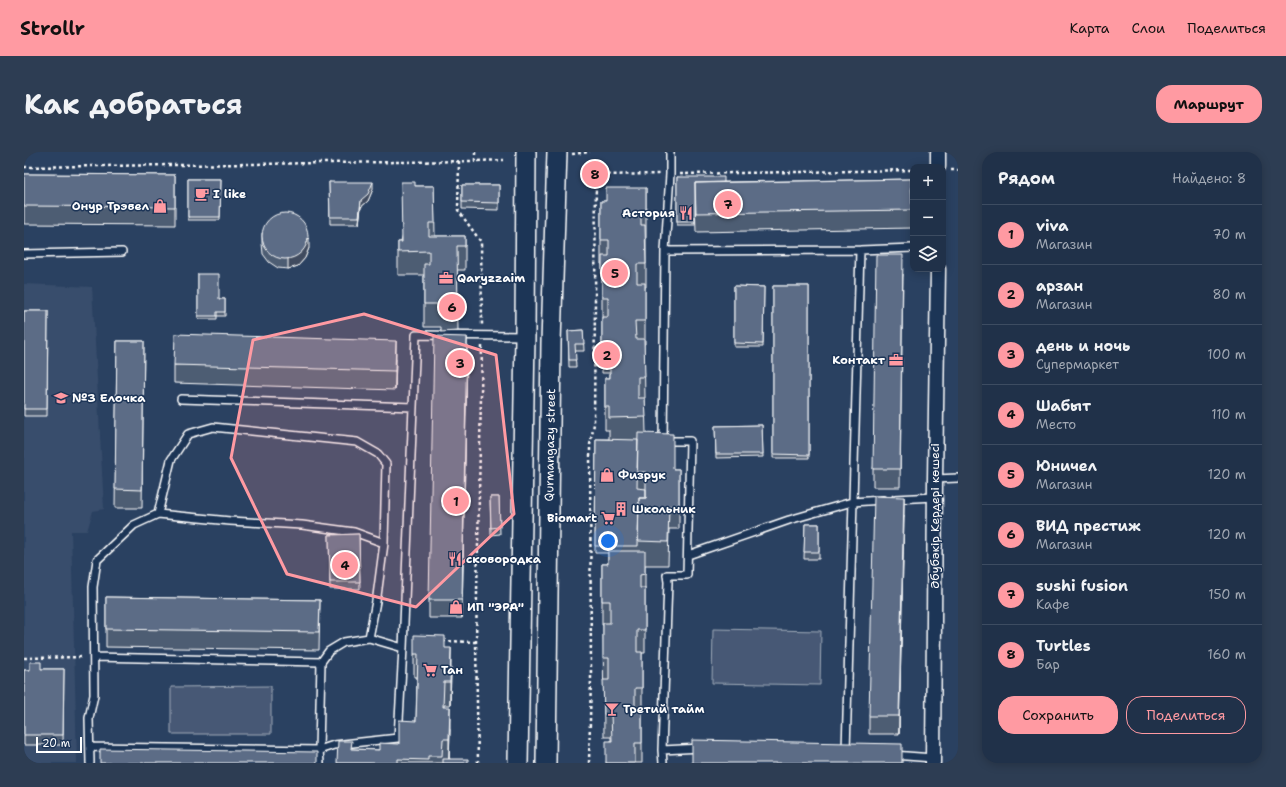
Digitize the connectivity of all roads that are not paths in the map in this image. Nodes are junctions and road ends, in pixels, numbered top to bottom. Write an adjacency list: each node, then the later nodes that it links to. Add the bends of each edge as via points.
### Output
1 (526, 152): 12 (street)
2 (670, 152): 8 (lane)
3 (938, 152): 5 (street)
4 (563, 153): 38 (street, Qurmangazy street, via 551,343)
5 (943, 164)
6 (910, 248): 7 (lane)
7 (860, 250): 8 (lane); 18 (lane)
8 (665, 251): 21 (lane, via 663,441 690,441)
9 (122, 252): 10 (lane)
10 (24, 254)
11 (938, 272): 16 (street, Әбубәкір Кердері көшесі)
12 (525, 336): 14 (lane, via 416,335); 37 (street)
13 (181, 398): 14 (lane)
14 (413, 407): 23 (lane)
15 (958, 478): 16 (lane)
16 (934, 479): 17 (street, Әбубәкір Кердері көшесі)
17 (935, 497): 18 (lane); 34 (street, Әбубәкір Кердері көшесі)
18 (852, 502): 21 (lane); 31 (lane)
19 (158, 514): 20 (lane, via 302,525 354,532); 20 (lane, via 171,460 188,434 213,427 357,442 378,454 386,464); 24 (lane, via 134,525 97,560 93,588)
20 (384, 543): 22 (lane)
21 (688, 554): 29 (lane, via 687,575 667,575)
22 (369, 638): 23 (lane); 25 (lane, via 344,642 329,651)
23 (403, 648): 28 (lane, via 398,738 334,745)
24 (94, 657): 25 (lane); 26 (lane, via 94,695 89,718)
25 (321, 662): 28 (lane)
26 (90, 747): 28 (lane); 35 (lane)
27 (705, 748): 29 (lane)
28 (319, 750): 36 (lane)
29 (662, 750): 39 (lane)
30 (838, 752): 31 (lane)
31 (846, 753): 32 (lane)
32 (854, 753)
33 (886, 755): 34 (lane)
34 (933, 760)
35 (90, 763)
36 (320, 763)
37 (518, 763)
38 (546, 763)
39 (663, 763)

